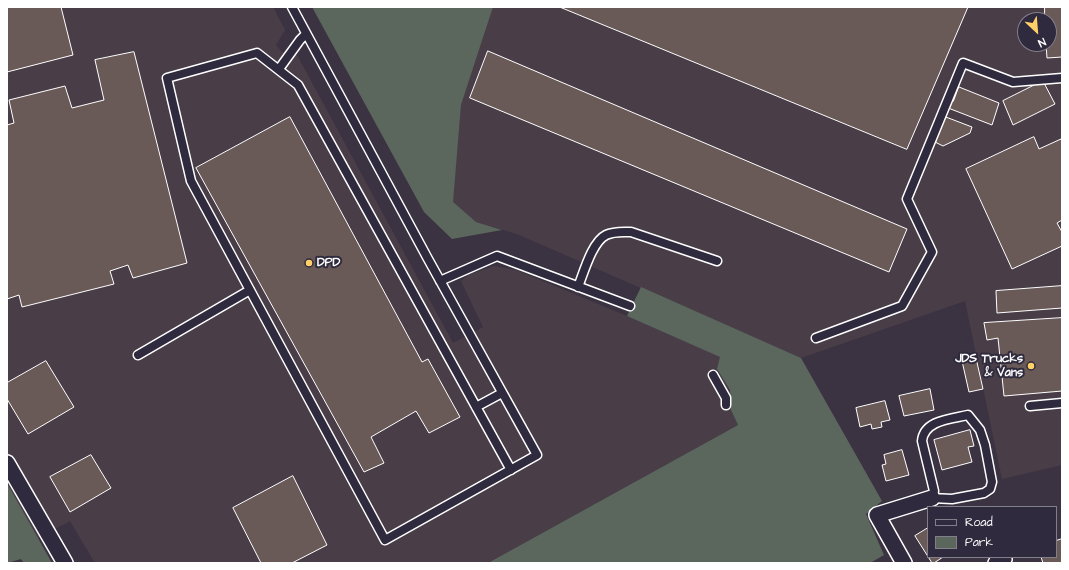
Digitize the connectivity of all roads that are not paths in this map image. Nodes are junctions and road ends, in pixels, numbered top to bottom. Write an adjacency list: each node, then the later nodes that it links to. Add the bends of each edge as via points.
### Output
1 (292, 7): 2 (lane)
2 (306, 34): 3 (lane); 6 (lane)
3 (279, 69): 8 (lane, via 257,53 167,78 191,180); 17 (lane, via 298,85)
4 (1062, 78): 10 (lane, via 1013,82 963,63 907,199 932,252 902,306)
5 (717, 261): 7 (lane, via 631,232 617,231 605,235 595,244)
6 (440, 281): 7 (lane, via 497,256); 13 (lane)
7 (578, 287): 9 (lane)
8 (250, 290): 11 (lane); 19 (lane, via 385,540)
9 (630, 306)
10 (816, 338)
11 (138, 355)
12 (713, 375): 15 (lane, via 726,398)
13 (502, 393): 17 (lane); 19 (lane, via 537,456)
14 (1062, 403): 16 (lane)
15 (726, 405)
16 (1030, 406)
17 (476, 407): 19 (lane)
18 (7, 463): 21 (street)
19 (511, 470)
20 (932, 498): 20 (lane, via 934,491 922,441 923,434 934,423 968,415 980,430 985,445 992,482 990,489 984,493 952,499); 22 (street, via 877,515)
21 (64, 563)
22 (904, 563)

